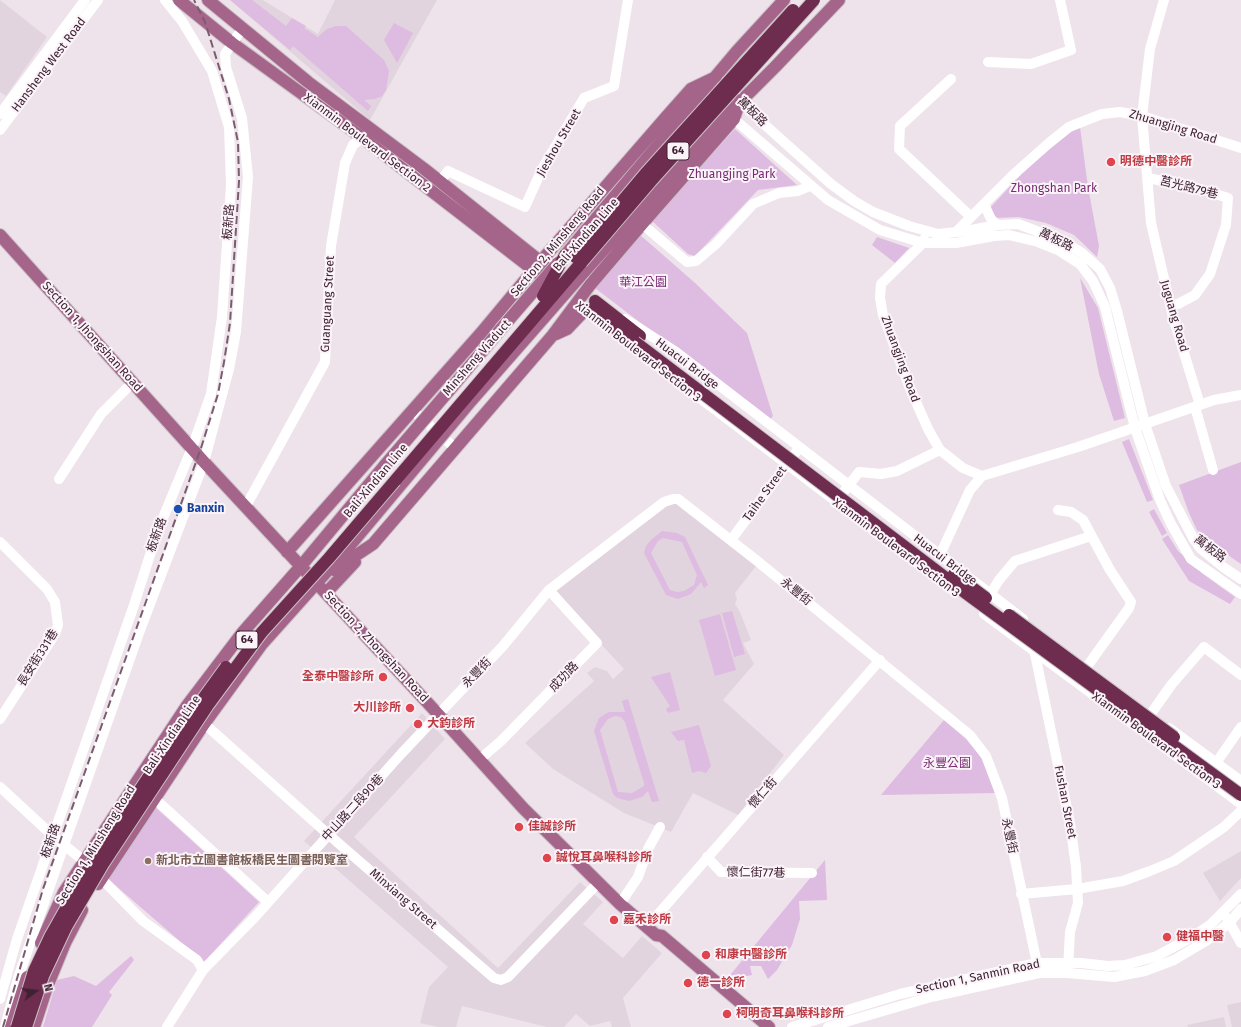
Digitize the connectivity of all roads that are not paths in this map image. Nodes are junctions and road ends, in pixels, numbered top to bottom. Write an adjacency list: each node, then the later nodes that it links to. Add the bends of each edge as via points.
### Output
1 (85, 0): 21 (street)
2 (98, 0): 25 (street, Hansheng West Road)
3 (165, 0): 53 (street, 板新路, via 182,21 212,70 229,127 232,185 222,316 210,394)
4 (179, 0): 14 (main road, Xianmin Boulevard Section 2)
5 (208, 0): 13 (main road, Xianmin Boulevard Section 2)
6 (628, 0): 29 (street, Jieshou Street, via 614,86 584,98 542,169 525,207 448,171)
7 (784, 0): 15 (main road, Section 2, Minsheng Road)
8 (803, 0): 44 (highway, Bali-Xindian Line / 64, bridge, via 645,174)
9 (814, 0): 44 (highway, Bali-Xindian Line / 64, bridge)
10 (838, 0): 17 (main road)
11 (1060, 0): 16 (street, via 1071,50 1031,64)
12 (1164, 0): 23 (street, Juguang Road, via 1150,49)
13 (242, 29): 14 (street, 板新路); 24 (main road, Xianmin Boulevard Section 2)
14 (232, 43): 26 (main road, Xianmin Boulevard Section 2); 57 (street, 板新路, via 225,54 226,66 242,118 248,178 235,338 219,412)
15 (737, 51): 17 (main road, via 733,65 733,71 737,76 750,76); 18 (main road, Section 2, Minsheng Road)
16 (988, 62)
17 (775, 68): 20 (main road)
18 (716, 77): 20 (street, 萬板路); 39 (main road, Minsheng Viaduct); 40 (main road, Section 2, Minsheng Road, via 692,89)
19 (951, 79): 32 (street, via 900,126 899,150)
20 (740, 100): 22 (main road); 35 (street, 萬板路, via 812,167 854,201 880,216)
21 (0, 114)
22 (731, 116): 30 (street, 萬板路); 33 (main road); 41 (main road, Minsheng Viaduct, via 652,195)
23 (1142, 116): 27 (street, Zhuangjing Road); 28 (street, Juguang Road); 31 (street, Zhuangjing Road, via 1120,112 1102,114 1069,127 1020,168)
24 (372, 129): 26 (street, Guanguang Street); 29 (main road, Xianmin Boulevard Section 2)
25 (0, 130)
26 (362, 138): 40 (main road, Xianmin Boulevard Section 2); 65 (street, Guanguang Street, via 353,145 345,163 331,246 325,362)
27 (1241, 148)
28 (1148, 178): 45 (street, Juguang Road, via 1151,223); 45 (street, 莒光路79巷, via 1197,188 1228,198 1226,225 1210,274 1195,295)
29 (440, 182): 40 (main road, Xianmin Boulevard Section 2)
30 (810, 186): 33 (street, via 798,191 779,193 753,204 716,244 696,261 686,262); 38 (street, 萬板路, via 828,200 880,230)
31 (984, 204): 32 (street, Zhuangjing Road); 34 (street, via 991,219)
32 (971, 217): 36 (street, Zhuangjing Road)
33 (642, 224): 43 (main road)
34 (997, 224): 36 (street, 萬板路); 52 (street, 萬板路, via 1018,224 1063,241 1100,269 1110,288 1117,311)
35 (927, 231): 36 (street, 萬板路, via 938,234); 38 (street, Zhuangjing Road)
36 (956, 232)
37 (0, 236): 48 (main road, Section 1, Jhongshan Road)
38 (923, 243): 52 (street, 萬板路, via 956,243 1010,235 1058,250 1080,264 1093,281 1105,307); 56 (street, Zhuangjing Road, via 881,284 880,298 883,315 909,386)
39 (565, 255): 44 (highway, bridge); 75 (main road, Minsheng Viaduct, bridge)
40 (537, 266): 42 (main road, Xianmin Boulevard Section 2); 51 (main road, Section 2, Minsheng Road)
41 (584, 272): 44 (highway, bridge); 78 (main road, Minsheng Viaduct, bridge)
42 (559, 282): 43 (main road, Xianmin Boulevard Section 3); 46 (main road, Xianmin Boulevard Section 3)
43 (584, 293): 46 (main road, Xianmin Boulevard Section 3)
44 (544, 300): 135 (highway, Bali-Xindian Line / 64, bridge, via 255,630 201,700 101,847 65,909 34,971); 136 (highway, Bali-Xindian Line / 64, bridge, via 329,558 262,632 208,705 103,864 66,928 43,976)
45 (1171, 305): 50 (street, Juguang Road)
46 (587, 306): 47 (highway); 54 (main road, via 552,336); 55 (street, Xianmin Boulevard Section 3, via 644,330); 58 (street, Xianmin Boulevard Section 3, via 668,375)
47 (637, 339): 100 (highway, Huacui Bridge, bridge); 101 (highway, Huacui Bridge, bridge, via 967,594)
48 (133, 382): 53 (main road, Section 1, Jhongshan Road); 61 (street, via 101,414)
49 (1241, 395): 50 (street)
50 (1197, 406): 52 (street); 59 (street, Juguang Road)
51 (413, 411): 54 (street); 63 (main road, Section 2, Minsheng Road)
52 (1140, 426): 60 (street); 68 (street, 萬板路, via 1166,486); 72 (street, 萬板路, via 1160,500)
53 (189, 443): 57 (main road, Section 2, Zhongshan Road); 107 (street, 板新路)
54 (456, 448): 71 (main road)
55 (799, 448): 58 (street, Taihe Street); 62 (street, Xianmin Boulevard Section 3)
56 (940, 450): 60 (street, Zhuangjing Road, via 963,468); 62 (street, via 897,471 881,474 859,472)
57 (204, 462): 65 (main road, Section 2, Zhongshan Road); 108 (street, 板新路, via 139,633)
58 (786, 465): 64 (street, Xianmin Boulevard Section 3); 69 (street, Taihe Street)
59 (1214, 470)
60 (982, 476): 74 (street, via 970,490)
61 (59, 479)
62 (848, 485): 64 (street); 74 (street, Xianmin Boulevard Section 3)
63 (340, 494): 73 (main road, Section 2, Minsheng Road); 75 (main road, Section 2, Minsheng Road)
64 (835, 503): 85 (street, Xianmin Boulevard Section 3)
65 (246, 506): 73 (main road, Section 2, Zhongshan Road)
66 (1058, 510): 67 (street, via 1078,515)
67 (1091, 536): 82 (street, via 1015,561); 87 (street, via 1131,602 1130,608)
68 (1193, 538): 76 (street, 萬板路); 77 (street, via 1206,554)
69 (731, 540): 80 (street, 永豐街, via 678,499 673,499 664,502); 86 (street, 永豐街)
70 (0, 542): 92 (street, 長安街331巷, via 47,589 55,602 58,618 55,634)
71 (372, 544): 78 (main road); 81 (main road)
72 (1184, 546): 79 (street); 83 (street, 萬板路, via 1192,559)
73 (286, 552): 75 (main road, Section 2, Zhongshan Road)
74 (940, 555): 82 (street, Xianmin Boulevard Section 3)
75 (301, 566): 78 (main road, Section 2, Zhongshan Road); 89 (main road, Section 1, Minsheng Road, via 243,632)
76 (1241, 572)
77 (1241, 579)
78 (317, 582): 81 (main road, Section 2, Zhongshan Road); 93 (main road, Section 1, Minsheng Road, via 262,644)
79 (1241, 587)
80 (549, 590): 90 (street, 永豐街, via 503,646); 96 (street, 成功路, via 597,643)
81 (326, 593): 90 (main road, Section 2, Zhongshan Road)
82 (991, 593): 84 (street, Xianmin Boulevard Section 3)
83 (1241, 594)
84 (1040, 633): 85 (street); 87 (street, Xianmin Boulevard Section 3)
85 (1034, 651): 95 (street, Xianmin Boulevard Section 3); 114 (street, Fushan Street, via 1070,823)
86 (880, 660): 109 (street, 懷仁街); 115 (street, 永豐街, via 955,720 986,756 1002,798)
87 (1086, 668): 91 (street, Xianmin Boulevard Section 3)
88 (1241, 675): 91 (street, via 1204,647 1172,684)
89 (186, 707): 93 (street, Minxiang Street); 110 (main road, Section 1, Minsheng Road)
90 (438, 714): 96 (main road, Section 2, Zhongshan Road); 106 (street, 中山路二段90巷)
91 (1150, 715): 95 (street); 97 (street, Xianmin Boulevard Section 3)
92 (0, 719)
93 (204, 724): 102 (main road, Section 1, Minsheng Road); 106 (street, Minxiang Street)
94 (1241, 727): 97 (street)
95 (1145, 732): 103 (street, Xianmin Boulevard Section 3)
96 (479, 760): 113 (main road, Section 2, Zhongshan Road)
97 (1216, 763): 98 (street, Xianmin Boulevard Section 3)
98 (1241, 781)
99 (0, 787): 107 (street)
100 (1241, 787)
101 (1241, 795)
102 (154, 798): 112 (main road, Section 1, Minsheng Road); 117 (street)
103 (1241, 804)
104 (1241, 811): 114 (street, via 1224,827 1174,861 1123,881)
105 (660, 827): 118 (street, via 648,849 638,877)
106 (328, 835): 113 (street, Minxiang Street, via 494,978 501,980 508,977); 117 (street, 中山路二段90巷)
107 (53, 836): 108 (street); 129 (street, 板新路)
108 (64, 845): 110 (street); 130 (street, 板新路)
109 (706, 858): 111 (street, 懷仁街77巷, via 721,872); 122 (street, 懷仁街)
110 (84, 861): 112 (street); 130 (main road, Section 1, Minsheng Road, via 64,892)
111 (812, 873)
112 (101, 878): 128 (street, via 143,921 197,960); 131 (main road, Section 1, Minsheng Road, via 65,943)
113 (598, 883): 118 (main road, Section 2, Zhongshan Road)
114 (1077, 889): 115 (street); 127 (street, Fushan Street, via 1078,903 1070,932)
115 (1021, 894): 126 (street, 永豐街)
116 (1241, 894): 120 (street, Section 1, Sanmin Road)
117 (268, 902): 128 (street, 中山路二段90巷)
118 (620, 904): 122 (main road, Section 2, Zhongshan Road)
119 (1241, 909): 121 (street, Section 1, Sanmin Road)
120 (1223, 914): 121 (street); 125 (street, Section 1, Sanmin Road)
121 (1230, 922): 124 (street); 125 (street, Section 1, Sanmin Road, via 1206,941)
122 (647, 927): 123 (main road, Section 2, Zhongshan Road)
123 (656, 935): 139 (main road, Section 2, Zhongshan Road); 140 (main road, Section 2, Zhongshan Road, via 662,936)
124 (1241, 943)
125 (1159, 961): 127 (street, Section 1, Sanmin Road)
126 (1038, 968): 127 (street, Section 1, Sanmin Road); 141 (street, Section 1, Sanmin Road, via 900,994); 142 (street, Section 1, Sanmin Road)
127 (1068, 968)
128 (203, 970): 138 (street, 中山路二段90巷)
129 (7, 974): 130 (street); 132 (street, 板新路)
130 (22, 979): 131 (street); 133 (street, 板新路); 134 (main road, Section 1, Minsheng Road)
131 (47, 987): 137 (main road, Section 1, Minsheng Road)
132 (0, 999)
133 (5, 1027)
134 (11, 1027)
135 (17, 1027)
136 (26, 1027)
137 (34, 1027)
138 (167, 1027)
139 (757, 1027)
140 (769, 1027)
141 (792, 1027)
142 (828, 1027)

